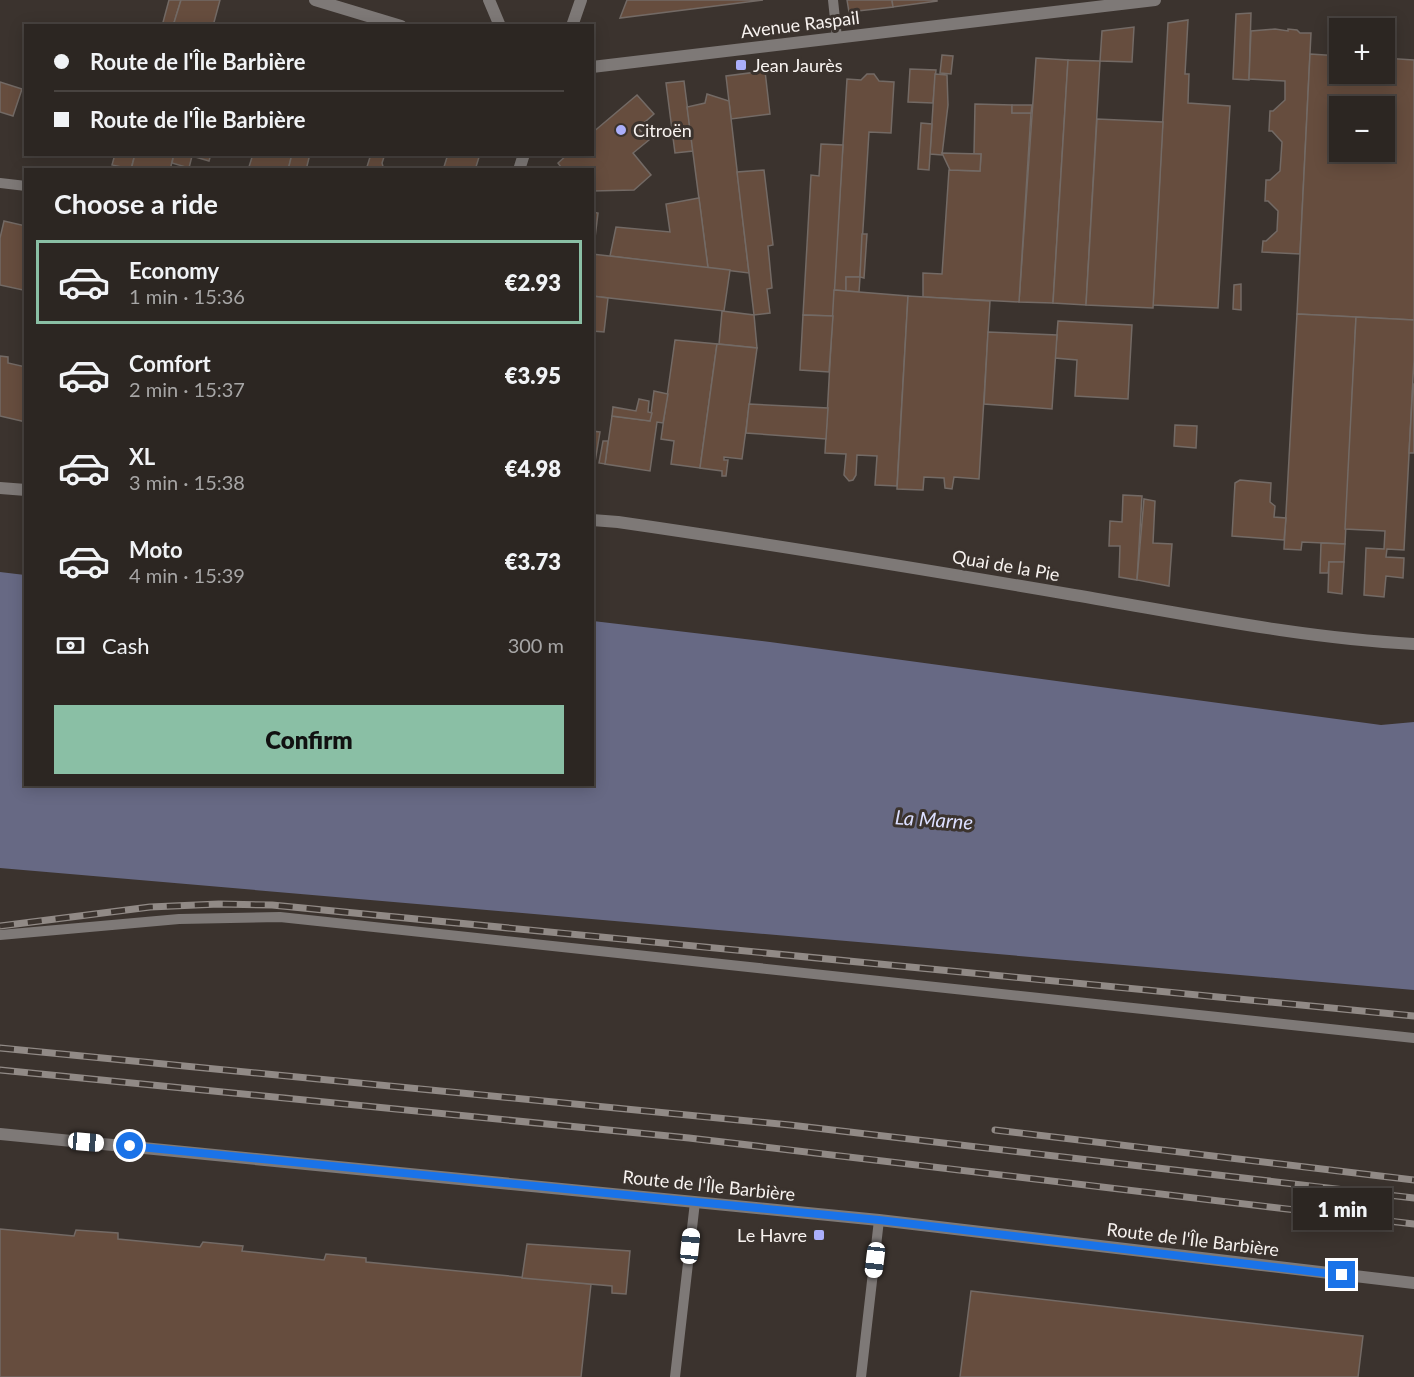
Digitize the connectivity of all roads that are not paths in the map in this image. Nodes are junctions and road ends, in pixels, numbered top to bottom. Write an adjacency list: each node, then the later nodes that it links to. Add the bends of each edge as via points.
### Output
1 (315, 0): 7 (street)
2 (489, 0): 8 (street)
3 (581, 0): 9 (street)
4 (833, 0): 10 (lane)
5 (1155, 0): 6 (street, Avenue Raspail)
6 (1133, 1): 10 (street, Avenue Raspail)
7 (394, 24)
8 (499, 24)
9 (573, 24)
10 (837, 38): 11 (street, Avenue Raspail)
11 (594, 67)
12 (0, 183): 13 (lane)
13 (24, 186)
14 (0, 489): 15 (street)
15 (24, 490)
16 (594, 520): 17 (street, Quai de la Pie, via 810,549 1279,630)
17 (1414, 644)
18 (0, 935): 19 (lane, via 179,920 280,917)
19 (1414, 1038)
20 (0, 1134): 21 (street, Route de l'Île Barbière)
21 (695, 1202): 22 (street, Route de l'Île Barbière); 24 (lane)
22 (879, 1220): 23 (street, Route de l'Île Barbière); 25 (lane)
23 (1414, 1283)
24 (675, 1377)
25 (861, 1377)

